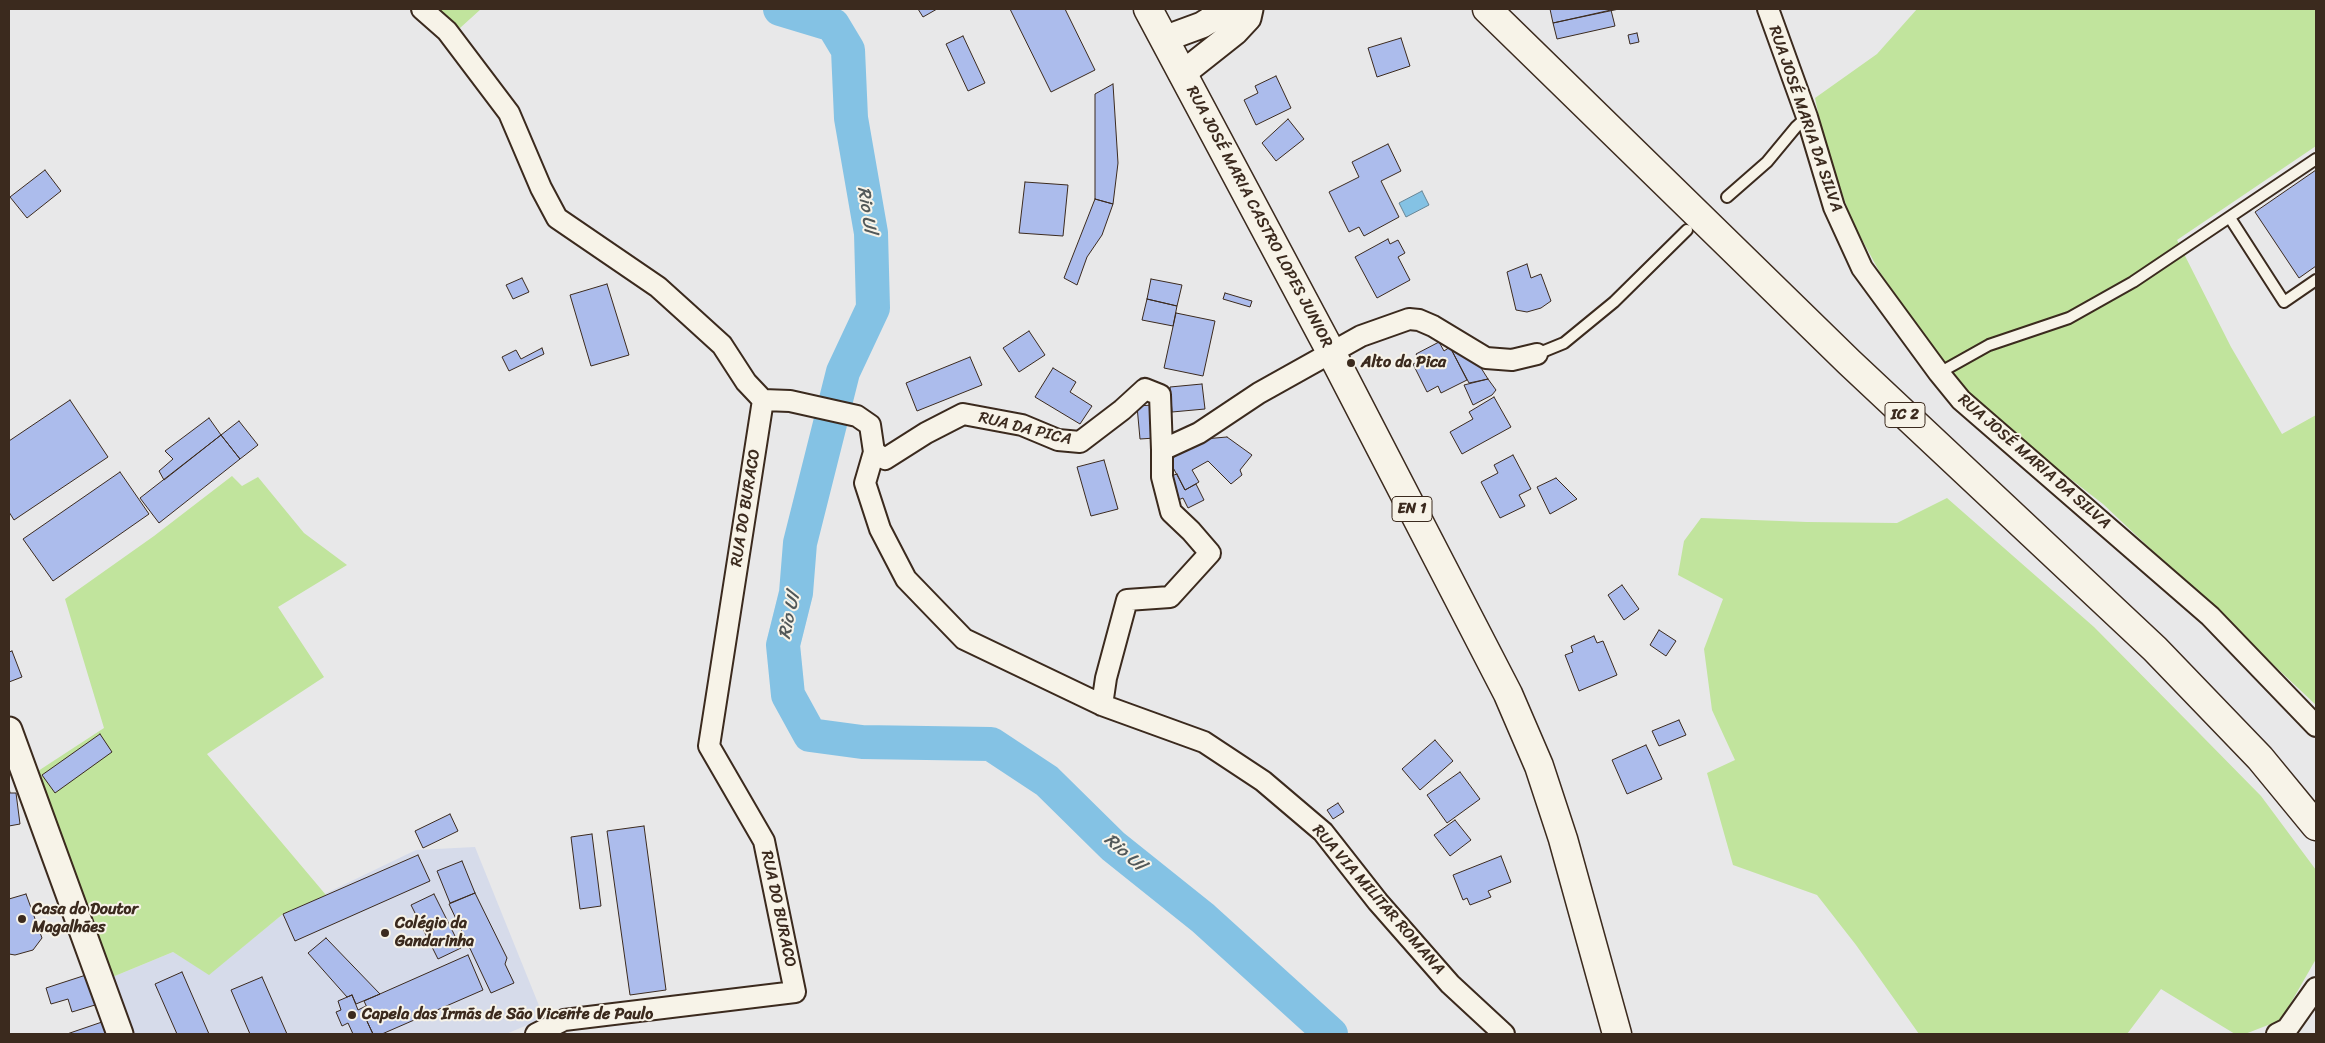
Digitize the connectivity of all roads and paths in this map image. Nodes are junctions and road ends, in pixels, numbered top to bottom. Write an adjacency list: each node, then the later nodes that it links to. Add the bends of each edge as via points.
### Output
1 (422, 9): 19 (street, via 447,31 509,113 557,218 658,287 722,345 746,382)
2 (1148, 9): 8 (main road, RUA JOSÉ MARIA CASTRO LOPES JUNIOR / EN 1)
3 (1225, 9): 8 (street, via 1202,25)
4 (1250, 9): 9 (street, via 1248,18 1235,32)
5 (1487, 9): 26 (main road, IC 2, via 1849,362 2155,649 2260,758)
6 (1508, 9): 25 (main road, IC 2, via 1886,376 2189,662 2272,746)
7 (1768, 9): 10 (street, RUA JOSÉ MARIA DA SILVA)
8 (1164, 39): 9 (main road, RUA JOSÉ MARIA CASTRO LOPES JUNIOR / EN 1)
9 (1182, 74): 16 (main road, RUA JOSÉ MARIA CASTRO LOPES JUNIOR / EN 1)
10 (1807, 117): 12 (lane, via 1767,162); 18 (street, RUA JOSÉ MARIA DA SILVA, via 1834,207 1862,268)
11 (2316, 159): 13 (lane)
12 (1727, 197)
13 (2230, 218): 15 (lane, via 2284,302); 18 (lane, via 2133,282 2069,318 1989,345)
14 (1687, 230): 17 (lane, via 1614,302 1564,343)
15 (2316, 280)
16 (1331, 352): 17 (street, via 1361,336 1410,319 1433,326 1486,358 1512,360); 20 (street, via 1259,393 1200,433); 31 (main road, RUA JOSÉ MARIA CASTRO LOPES JUNIOR / EN 1, via 1508,694 1535,757 1563,839)
17 (1537, 354)
18 (1939, 373): 23 (street, RUA JOSÉ MARIA DA SILVA, via 1960,400 2210,616)
19 (763, 400): 21 (street, RUA VIA MILITAR ROMANA, via 790,400 857,416 870,425); 29 (street, RUA DO BURACO, via 709,746 764,841 795,992 564,1020)
20 (1162, 450): 21 (street, RUA DA PICA, via 1160,395 1146,389 1080,442 1058,440 1022,425 963,414 884,459); 22 (street, via 1162,477 1171,512 1210,553 1170,597 1127,600)
21 (874, 452): 22 (street, RUA VIA MILITAR ROMANA, via 866,483 880,529 906,580 964,639)
22 (1102, 705): 30 (street, RUA VIA MILITAR ROMANA, via 1204,742 1263,781 1323,832 1378,902 1444,976)
23 (2316, 726)
24 (9, 730): 28 (street)
25 (2316, 801)
26 (2316, 826)
27 (2316, 988): 32 (street, via 2287,1028)
28 (120, 1034)
29 (536, 1034)
30 (1504, 1034)
31 (1617, 1034)
32 (2277, 1034)

